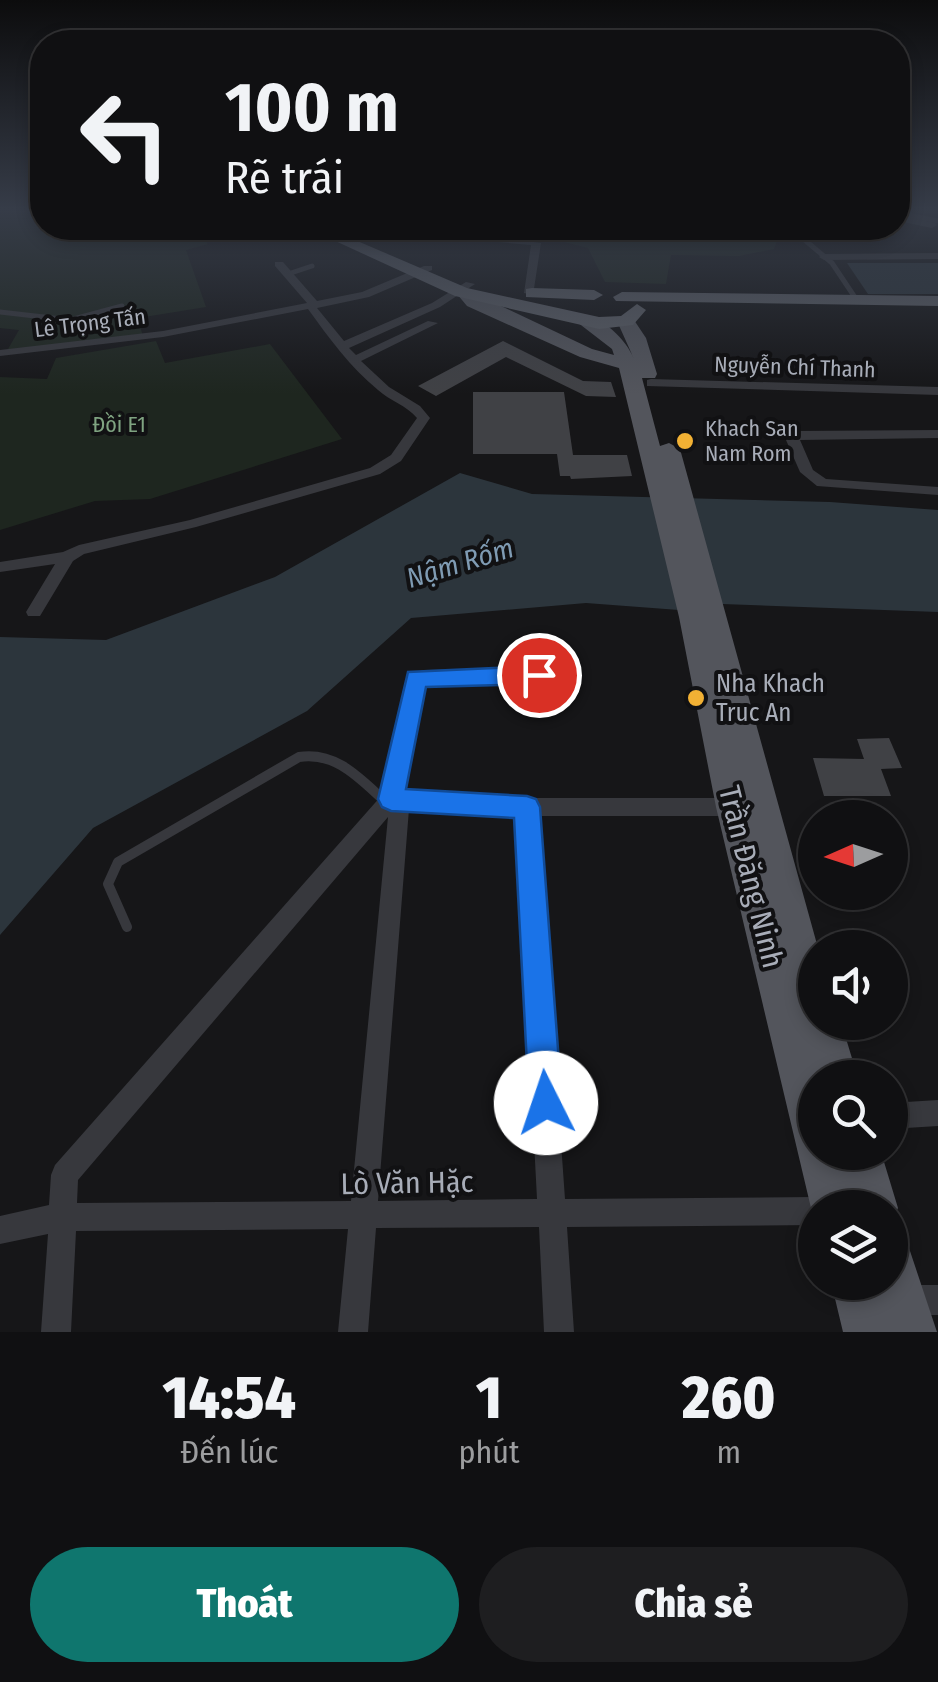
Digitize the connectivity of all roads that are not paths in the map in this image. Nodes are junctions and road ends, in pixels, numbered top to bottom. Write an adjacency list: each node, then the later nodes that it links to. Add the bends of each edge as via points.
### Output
1 (285, 270): 6 (street)
2 (300, 270): 6 (lane)
3 (533, 270): 8 (street)
4 (835, 270): 10 (lane)
5 (422, 271): 7 (highway); 12 (street, Lê Trọng Tấn, via 365,295)
6 (288, 274): 12 (street)
7 (464, 290): 8 (highway); 17 (highway); 19 (street); 22 (main road, via 473,302)
8 (530, 293): 9 (highway)
9 (594, 295): 14 (highway); 17 (highway, via 574,308)
10 (856, 299): 11 (highway); 14 (highway)
11 (938, 301)
12 (312, 304): 19 (street); 20 (street, Lê Trọng Tấn, via 163,334)
13 (122, 306): 16 (lane, via 70,320)
14 (628, 309): 15 (highway, via 686,304); 17 (highway, via 608,324); 22 (main road, via 637,338)
15 (938, 311)
16 (0, 312)
17 (583, 318): 22 (main road, via 620,346)
18 (432, 323): 21 (street)
19 (344, 346): 21 (street)
20 (0, 353)
21 (356, 360): 26 (street, via 424,418 396,458 353,479)
22 (637, 377): 23 (street, Nguyễn Chí Thanh); 32 (main road, Trần Đăng Ninh, via 704,617)
23 (938, 391)
24 (938, 434): 25 (street, via 812,434 793,440 807,472 822,483)
25 (938, 492)
26 (67, 557): 27 (street); 28 (street)
27 (0, 566)
28 (34, 612)
29 (539, 675): 30 (street, via 416,678)
30 (393, 801): 31 (street); 33 (lane, via 332,758 299,757 118,862 108,884); 40 (street); 41 (street, via 74,1161 61,1188)
31 (527, 807): 32 (street); 39 (street)
32 (746, 807): 34 (main road, Trần Đăng Ninh); 35 (main road, Trần Đăng Ninh)
33 (128, 927)
34 (798, 951)
35 (799, 1060)
36 (938, 1113): 37 (street)
37 (908, 1115)
38 (798, 1212): 39 (street, Lò Văn Hặc)
39 (552, 1214): 40 (street, Lò Văn Hặc); 46 (street)
40 (362, 1216): 41 (street, Lò Văn Hặc); 45 (street)
41 (60, 1217): 42 (street, Lò Văn Hặc); 44 (street)
42 (0, 1230)
43 (859, 1300): 47 (main road)
44 (56, 1332)
45 (353, 1332)
46 (559, 1332)
47 (867, 1332)

